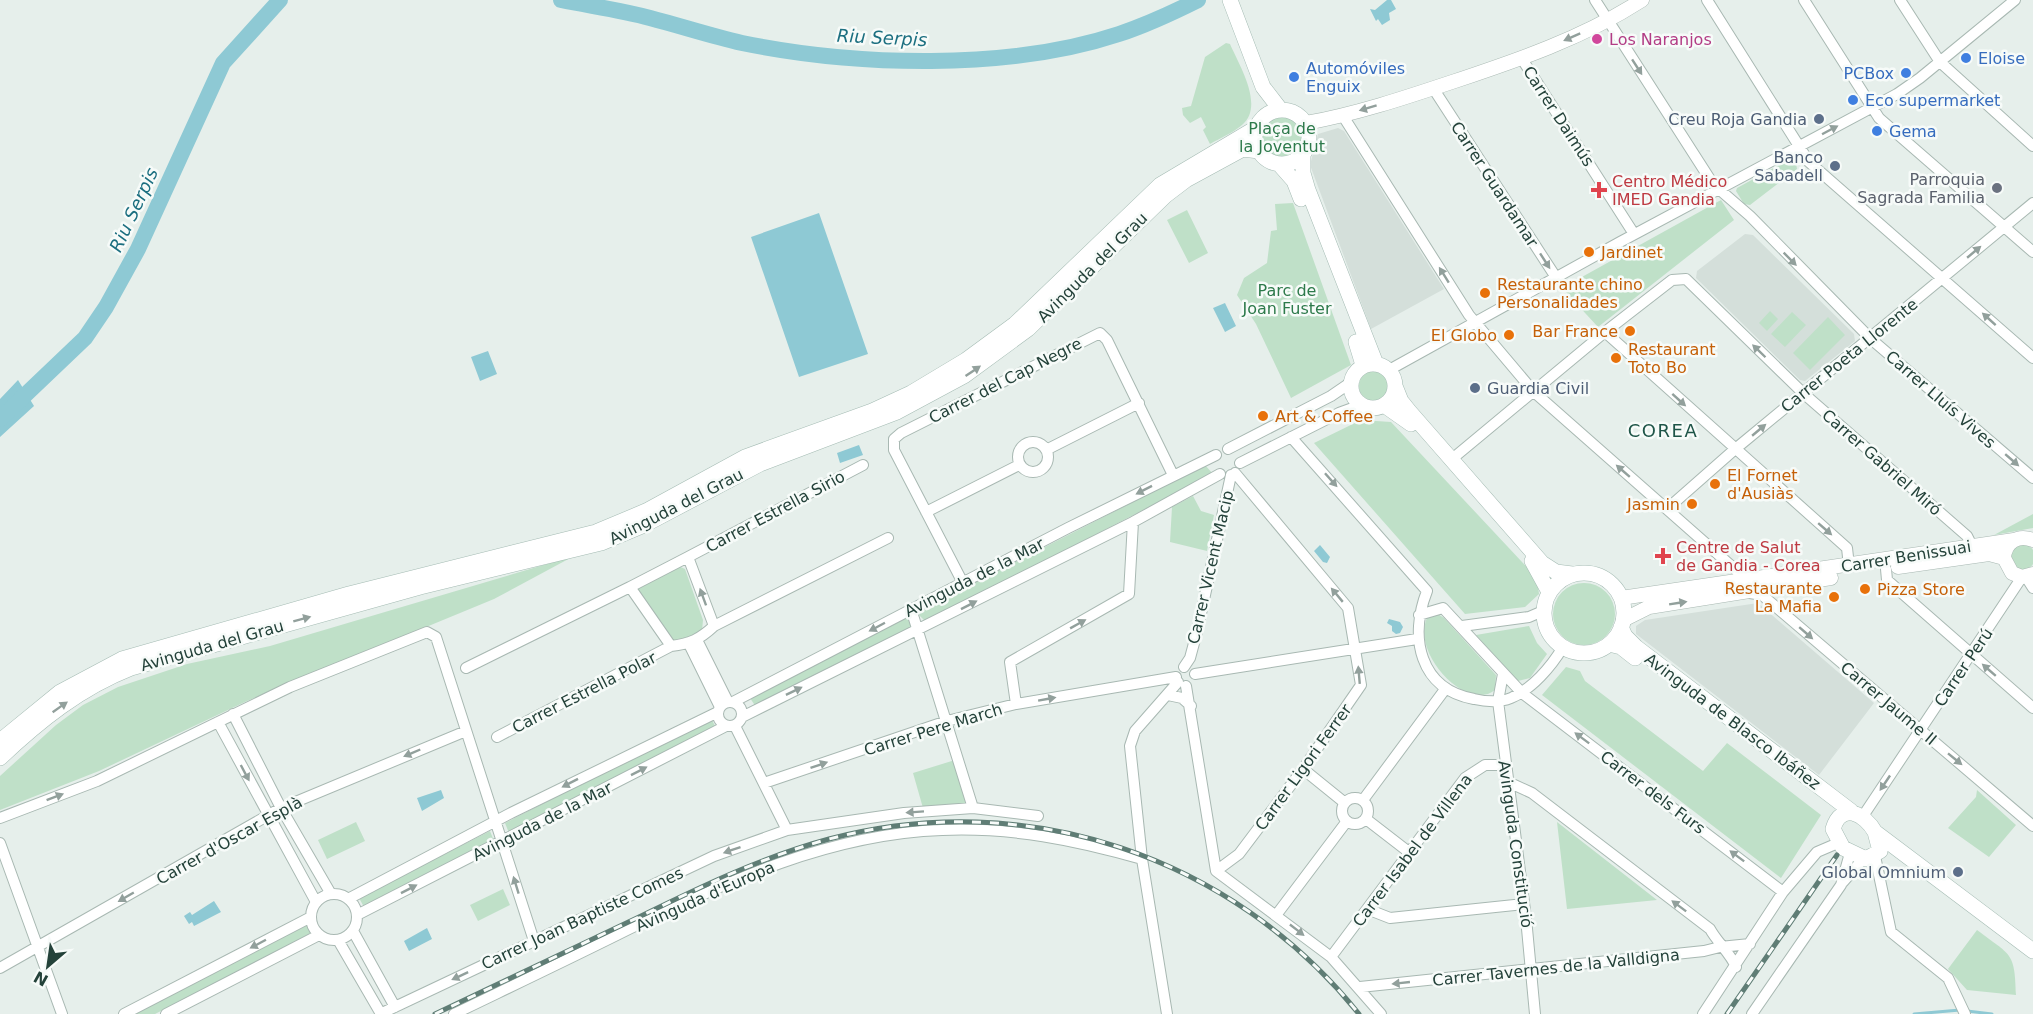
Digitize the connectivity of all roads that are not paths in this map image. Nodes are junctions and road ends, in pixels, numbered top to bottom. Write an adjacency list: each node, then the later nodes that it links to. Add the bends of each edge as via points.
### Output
1 (1230, 0): 11 (main road)
2 (1595, 0): 8 (street, Carrer Lluís Vives)
3 (1642, 0): 8 (street)
4 (1707, 0): 20 (street)
5 (1804, 0): 13 (street)
6 (1900, 0): 10 (street)
7 (2011, 1): 10 (street)
8 (1607, 21): 9 (street, one-way to 9); 23 (street, Carrer Lluís Vives, one-way to 23)
9 (1522, 59): 12 (street); 26 (street, Carrer Daimús)
10 (1940, 62): 13 (street); 18 (street)
11 (1263, 87): 14 (main road); 17 (main road)
12 (1433, 88): 15 (street, one-way to 15); 29 (street, Carrer Guardamar, one-way to 29)
13 (1872, 108): 20 (street, one-way to 13); 25 (street, via 1880,120)
14 (1280, 109): 16 (main road, via 1295,113); 17 (main road)
15 (1343, 116): 16 (street); 30 (street, one-way to 15)
16 (1306, 123): 21 (main road, via 1309,136)
17 (1257, 125): 19 (main road); 106 (main road, Avinguda del Grau, via 1160,185 1015,324 911,393 745,457 646,511 596,532 302,606 122,659 60,692)
18 (2033, 146)
19 (1259, 151): 22 (main road); 107 (main road, Avinguda del Grau, one-way to 19, via 61,706 131,668 420,587 601,543 644,525 760,464 914,405 964,376 1028,329 1173,190 1243,149)
20 (1801, 151): 23 (street); 28 (street)
21 (1303, 154): 22 (main road); 34 (main road, via 1308,190)
22 (1279, 164): 34 (main road, via 1294,181)
23 (1719, 190): 26 (street); 32 (street, Carrer Lluís Vives, one-way to 32, via 1750,216)
24 (2033, 203): 25 (street, Carrer Poeta Llorente)
25 (2004, 227): 27 (street); 28 (street, Carrer Poeta Llorente, one-way to 25)
26 (1634, 234): 29 (street)
27 (2033, 252)
28 (1943, 278): 32 (street, Carrer Poeta Llorente); 33 (street, one-way to 28)
29 (1557, 279): 30 (street)
30 (1476, 324): 34 (street); 37 (street)
31 (1605, 332): 37 (street); 38 (street, Carrer Gabriel Miró, one-way to 31, via 1686,279 1672,280); 45 (street, one-way to 45)
32 (1871, 339): 38 (street, Carrer Poeta Llorente); 53 (street, Carrer Lluís Vives, one-way to 53)
33 (2033, 358)
34 (1376, 366): 35 (main road, via 1353,376); 36 (main road)
35 (1350, 383): 40 (main road, via 1353,396); 43 (street)
36 (1395, 386): 41 (main road); 47 (main road, via 1401,401)
37 (1534, 392): 47 (street); 54 (street, one-way to 37)
38 (1803, 393): 45 (street, Carrer Poeta Llorente, one-way to 38); 60 (street, Carrer Gabriel Miró, via 1967,536)
39 (1139, 403): 44 (street); 52 (street); 55 (street, Carrer del Cap Negre, via 1107,340 1096,333 894,439 893,446)
40 (1361, 405): 41 (main road); 42 (street)
41 (1384, 405): 71 (main road, via 1406,419 1538,567)
42 (1291, 437): 48 (street); 70 (street, one-way to 70)
43 (1228, 449): 46 (street); 48 (street, via 1235,452)
44 (1046, 450): 50 (street, via 1048,460 1038,471 1028,472); 50 (street, via 1038,443 1026,443 1017,455)
45 (1734, 450): 54 (street, Carrer Poeta Llorente); 63 (street, one-way to 63, via 1847,548)
46 (1216, 455): 51 (street, via 1214,467); 52 (street, Avinguda de la Mar)
47 (1452, 459): 65 (main road, via 1542,563 1556,572)
48 (1240, 463): 51 (street)
49 (863, 465): 61 (street, Carrer Estrella Sirio)
50 (1019, 465): 55 (street)
51 (1228, 474): 56 (street, Avinguda de la Mar); 86 (street, Carrer Ligori Ferrer, one-way to 51, via 1348,608); 90 (street, Carrer Vicent Macip)
52 (1173, 475): 67 (street, Avinguda de la Mar, one-way to 67)
53 (2033, 478)
54 (1667, 509): 68 (street, via 1737,571)
55 (926, 512): 67 (street)
56 (1133, 522): 80 (street, Avinguda de la Mar, one-way to 56); 95 (street, one-way to 56, via 1010,662 1129,594)
57 (888, 538): 78 (street)
58 (2032, 538): 59 (street, Carrer Benissuai)
59 (2014, 540): 60 (street, Carrer Benissuai); 62 (street, via 2006,547)
60 (1972, 546): 63 (street, Carrer Benissuai)
61 (688, 557): 69 (street); 78 (street, one-way to 61)
62 (2004, 558): 64 (street, Carrer Benissuai, via 1989,554); 66 (street, via 2012,573)
63 (1849, 566): 68 (street, Carrer Benissuai)
64 (1886, 569): 68 (street, Carrer Benissuai); 87 (street, via 1887,580)
65 (1572, 574): 71 (main road); 72 (main road, via 1602,578)
66 (2029, 579): 87 (street, Carrer Perú)
67 (963, 583): 74 (street, Avinguda de la Mar)
68 (1741, 586): 72 (street, Carrer Benissuai); 77 (street, Carrer Benissuai, one-way to 68, via 1649,607); 104 (street, Carrer Jaume II, one-way to 104, via 1762,595)
69 (630, 587): 84 (street, Carrer Estrella Polar); 88 (street)
70 (1427, 591): 73 (street, Carrer dels Furs); 76 (street)
71 (1549, 592): 75 (main road)
72 (1621, 598): 77 (main road)
73 (1443, 608): 76 (street); 79 (street, Carrer dels Furs)
74 (911, 609): 80 (street); 96 (street, Avinguda de la Mar, one-way to 96)
75 (1543, 611): 79 (street, via 1529,617); 85 (main road, via 1548,632)
76 (1419, 615): 81 (street)
77 (1622, 623): 83 (main road); 116 (main road, Avinguda de Blasco Ibáñez, via 1625,636 1636,647)
78 (714, 626): 82 (street)
79 (1462, 626): 89 (street, Carrer dels Furs)
80 (919, 630): 100 (street); 102 (street, Avinguda de la Mar, one-way to 80)
81 (1417, 639): 86 (street, Carrer Pere March); 91 (street, via 1425,663)
82 (693, 642): 84 (street, Carrer Estrella Polar); 96 (street)
83 (1610, 644): 85 (main road, via 1587,653); 128 (main road, Avinguda de Blasco Ibáñez, via 1631,654 1829,807)
84 (671, 646): 105 (street, Carrer Estrella Polar)
85 (1563, 647): 92 (street)
86 (1356, 649): 90 (street, Carrer Pere March); 109 (street, Carrer Ligori Ferrer, one-way to 86, via 1361,685)
87 (1971, 655): 98 (street, one-way to 87); 104 (street, Carrer Perú)
88 (466, 668)
89 (1503, 674): 92 (street, Carrer dels Furs); 94 (street, Avinguda Constitució)
90 (1186, 678): 93 (street); 95 (street, Carrer Pere March, one-way to 90); 97 (street, Carrer Vicent Macip)
91 (1446, 688): 94 (street, via 1472,699); 112 (street)
92 (1522, 693): 94 (street); 132 (street, Carrer dels Furs, one-way to 92)
93 (1168, 694): 97 (street); 130 (street, via 1133,735 1130,746)
94 (1498, 701): 108 (street, Avinguda Constitució)
95 (1016, 704): 100 (street, Carrer Pere March)
96 (724, 706): 102 (street, via 721,723); 102 (street, via 740,708); 121 (street, Avinguda de la Mar, one-way to 121)
97 (1191, 706): 131 (street, Carrer Vicent Macip)
98 (2033, 708)
99 (232, 714): 101 (street); 103 (street, via 427,632 436,637); 114 (street)
100 (947, 721): 111 (street, Carrer Pere March, one-way to 100); 115 (street)
101 (218, 722): 117 (street, one-way to 117); 119 (street, one-way to 101, via 97,781)
102 (734, 723): 111 (street); 126 (street, Avinguda de la Mar, one-way to 102)
103 (466, 731): 114 (street, Carrer d'Oscar Esplà, one-way to 114); 121 (street)
104 (1920, 731): 116 (street, Carrer Perú, one-way to 116); 123 (street, Carrer Jaume II, one-way to 123)
105 (497, 737)
106 (0, 741)
107 (0, 758)
108 (1505, 765): 110 (street, Avinguda Constitució); 129 (street, Carrer Isabel de Villena, via 1485,765 1469,774)
109 (1303, 769): 113 (street); 131 (street, Carrer Ligori Ferrer, via 1239,854)
110 (1508, 782): 136 (street, Avinguda Constitució); 146 (street, one-way to 110, via 1710,929 1532,793)
111 (764, 783): 124 (street)
112 (1363, 800): 113 (street, via 1354,798); 120 (street, via 1368,809)
113 (1345, 803): 122 (street, via 1342,813)
114 (281, 808): 117 (street, Carrer d'Oscar Esplà); 133 (street)
115 (974, 808): 118 (street, Carrer Joan Baptiste Comes); 124 (street, Carrer Joan Baptiste Comes, one-way to 124, via 904,813)
116 (1857, 814): 125 (main road, Avinguda de Blasco Ibáñez); 128 (main road, via 1840,816)
117 (267, 815): 135 (street); 147 (street, Carrer d'Oscar Esplà, one-way to 147)
118 (1038, 816)
119 (0, 818)
120 (1366, 819): 122 (street, via 1356,824); 129 (street)
121 (496, 821): 126 (street); 134 (street, Avinguda de la Mar)
122 (1347, 821): 138 (street)
123 (2033, 826)
124 (787, 830): 144 (street, Carrer Joan Baptiste Comes, one-way to 144, via 714,856)
125 (1875, 832): 128 (main road); 148 (main road)
126 (503, 841): 139 (street, Avinguda de la Mar, one-way to 126); 144 (street, one-way to 126)
127 (0, 843): 147 (street)
128 (1853, 845): 132 (street, via 1817,852); 150 (main road, via 1887,852 1904,862); 165 (street, via 1841,885); 166 (street, via 1891,932 1948,978)
129 (1410, 853): 137 (street, Carrer Isabel de Villena)
130 (1142, 859): 160 (street, Avinguda d'Europa, via 1066,839 1008,832 942,830 859,840 793,858 720,886); 161 (street)
131 (1216, 871): 138 (street)
132 (1783, 892): 145 (street)
133 (331, 894): 134 (street); 135 (street)
134 (348, 899): 139 (street)
135 (316, 902): 140 (street)
136 (1524, 904): 137 (street, via 1390,918); 153 (street, Avinguda Constitució)
137 (1367, 909): 149 (street, Carrer Isabel de Villena)
138 (1277, 914): 149 (street, one-way to 149)
139 (357, 915): 141 (street)
140 (311, 917): 142 (street); 157 (street, one-way to 157)
141 (352, 931): 143 (street); 155 (street)
142 (319, 935): 143 (street); 158 (street)
143 (338, 940): 159 (street)
144 (534, 941): 155 (street, Carrer Joan Baptiste Comes, one-way to 155)
145 (1750, 944): 146 (street, Carrer Tavernes de la Valldigna); 151 (street)
146 (1720, 947): 151 (street); 153 (street, Carrer Tavernes de la Valldigna)
147 (39, 949): 152 (street, Carrer d'Oscar Esplà); 156 (street)
148 (2033, 951)
149 (1331, 957): 154 (street)
150 (2033, 963)
151 (1736, 967): 164 (street)
152 (0, 968)
153 (1532, 969): 154 (street, Carrer Tavernes de la Valldigna, one-way to 154); 163 (street, Avinguda Constitució)
154 (1360, 987): 162 (street)
155 (395, 1006): 159 (street, Carrer Joan Baptiste Comes)
156 (62, 1014)
157 (124, 1014)
158 (166, 1014)
159 (380, 1014)
160 (454, 1014)
161 (1167, 1014)
162 (1381, 1014)
163 (1535, 1014)
164 (1702, 1014)
165 (1752, 1014)
166 (1965, 1014)

